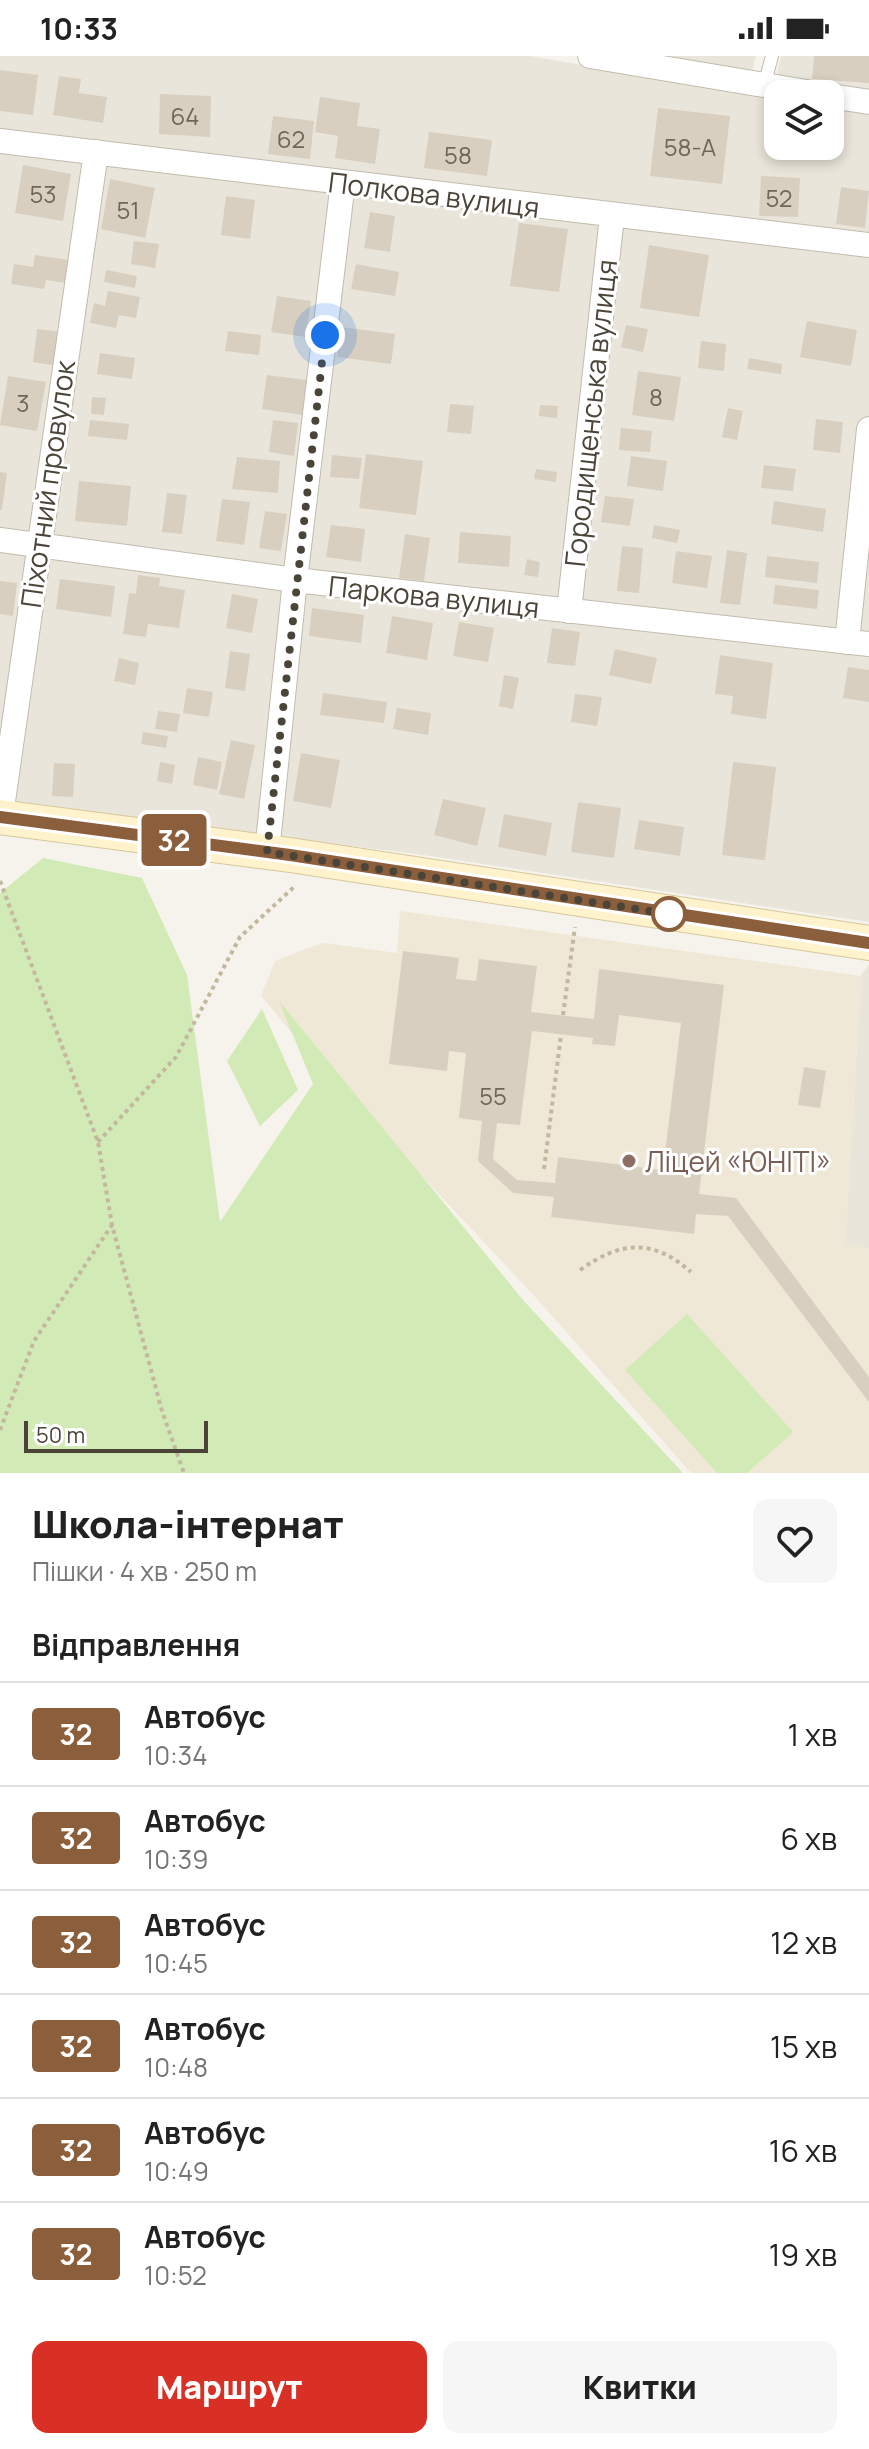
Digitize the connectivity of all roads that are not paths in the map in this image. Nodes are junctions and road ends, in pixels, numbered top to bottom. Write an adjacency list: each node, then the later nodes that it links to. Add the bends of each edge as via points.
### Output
1 (590, 56): 4 (street)
2 (772, 56): 3 (lane)
3 (766, 80)
4 (764, 86)
5 (844, 98): 6 (street)
6 (869, 102)
7 (0, 141): 8 (street, Полкова вулиця)
8 (96, 152): 9 (street, Полкова вулиця); 14 (street, Піхотний провулок)
9 (343, 182): 10 (street, Полкова вулиця); 15 (street)
10 (612, 216): 11 (street, Полкова вулиця); 16 (street, Городищенська вулиця)
11 (869, 245)
12 (869, 429): 17 (street)
13 (0, 540): 14 (street, Паркова вулиця)
14 (38, 543): 15 (street, Паркова вулиця); 18 (street, Піхотний провулок)
15 (295, 580): 16 (street, Паркова вулиця); 19 (street)
16 (569, 611): 17 (street, Паркова вулиця)
17 (858, 643)
18 (0, 818): 19 (main road)
19 (267, 852): 20 (main road)
20 (869, 943)

